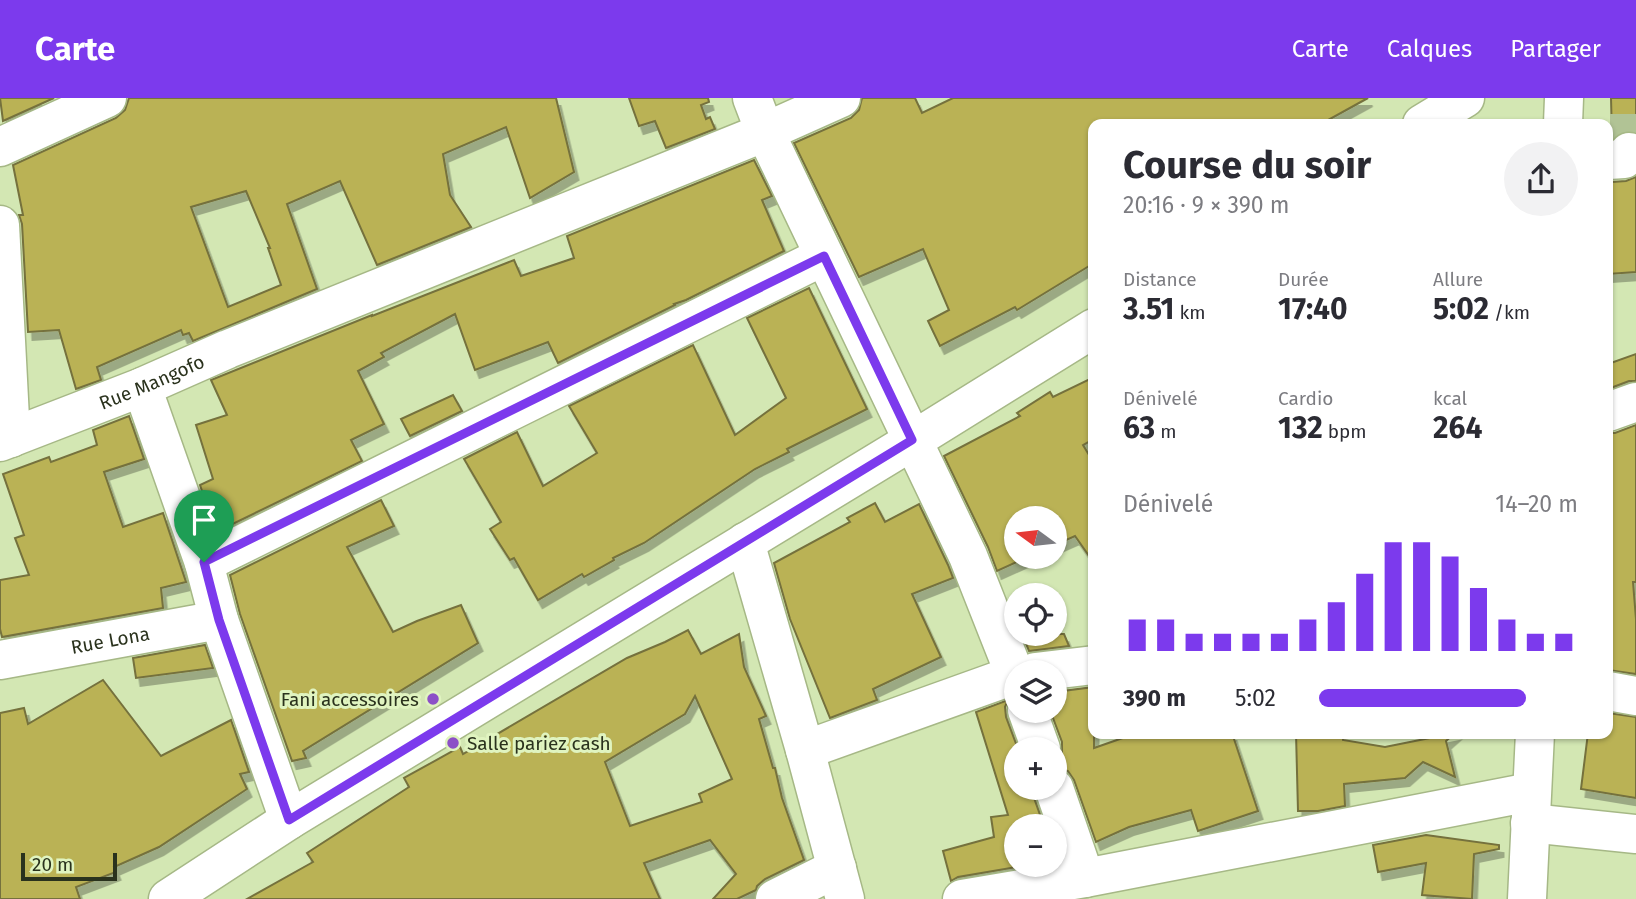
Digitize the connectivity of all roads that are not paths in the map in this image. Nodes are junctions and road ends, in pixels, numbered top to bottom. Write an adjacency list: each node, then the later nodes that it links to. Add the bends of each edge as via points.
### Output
1 (107, 98): 8 (street)
2 (841, 98): 5 (street, Rue Mangofo)
3 (1465, 98): 6 (street)
4 (1564, 98): 7 (street)
5 (758, 115): 10 (street); 12 (street, Rue Mangofo, via 301,321)
6 (1430, 119)
7 (1563, 119)
8 (0, 147)
9 (0, 225): 15 (street)
10 (824, 256): 16 (street); 18 (street)
11 (1088, 332): 16 (street)
12 (142, 387): 15 (street, Rue Mangofo); 18 (street)
13 (1636, 402): 14 (street)
14 (1613, 410)
15 (5, 440)
16 (912, 440): 17 (street); 21 (street)
17 (745, 542): 28 (street); 31 (street)
18 (204, 562): 19 (street)
19 (219, 620): 20 (street, Rue Lona); 31 (street)
20 (0, 660)
21 (1014, 660)
22 (1088, 666): 23 (street)
23 (1067, 669)
24 (1004, 681): 28 (street)
25 (1613, 692): 26 (street)
26 (1636, 696)
27 (1535, 739): 30 (street)
28 (805, 750): 34 (street)
29 (1058, 800): 33 (street)
30 (1531, 808): 32 (street); 33 (street); 38 (street)
31 (289, 820): 35 (street)
32 (1636, 834)
33 (1085, 878): 37 (street)
34 (841, 883): 36 (street)
35 (167, 899)
36 (775, 899)
37 (962, 899)
38 (1527, 899)

